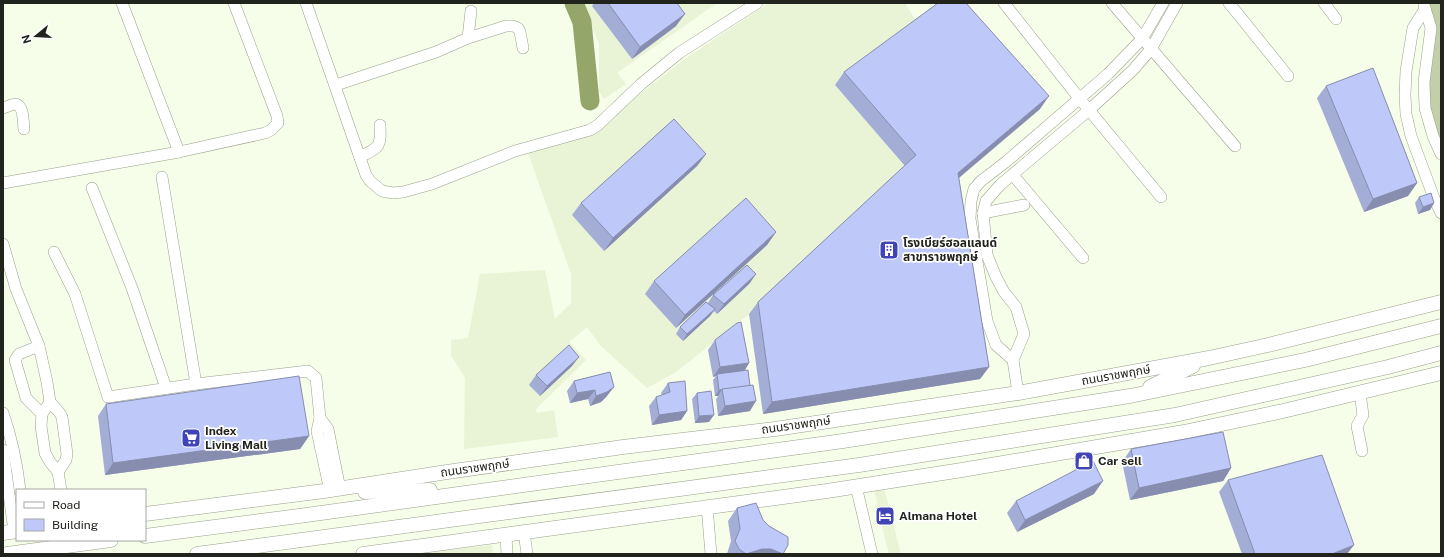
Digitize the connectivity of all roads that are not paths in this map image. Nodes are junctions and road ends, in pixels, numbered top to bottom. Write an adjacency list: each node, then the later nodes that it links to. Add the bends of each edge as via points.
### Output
1 (122, 3): 26 (street)
2 (234, 3): 26 (street, via 278,123 265,133)
3 (306, 3): 19 (street)
4 (758, 3): 28 (street, via 679,53 658,69 598,126 590,130 515,151 432,184 394,193 382,191 370,181)
5 (1004, 3): 20 (street)
6 (1112, 3): 15 (street)
7 (1163, 3): 15 (street)
8 (1177, 3): 17 (street)
9 (1229, 3): 18 (street)
10 (1324, 3): 13 (street)
11 (1424, 6): 27 (street, via 1431,28 1424,82 1425,108); 37 (street, via 1413,28 1406,71 1406,114 1411,136)
12 (471, 11): 14 (street)
13 (1336, 19)
14 (468, 38): 16 (street, via 513,26 520,32); 19 (street, via 436,52)
15 (1142, 39): 17 (street); 20 (street, via 1108,74)
16 (523, 48)
17 (1152, 49): 22 (street, via 1119,84); 25 (street)
18 (1288, 76)
19 (336, 84): 28 (street)
20 (1079, 98): 22 (street); 29 (street)
21 (3, 108): 24 (street, via 16,104 19,106)
22 (1089, 110): 30 (street); 34 (street)
23 (380, 125): 28 (street, via 379,146)
24 (24, 129)
25 (1235, 146)
26 (179, 152): 32 (street)
27 (1441, 154)
28 (360, 157)
29 (999, 166): 30 (street); 46 (street, via 974,189 970,219 987,321 996,344)
30 (1011, 176): 36 (street, via 986,201); 40 (street)
31 (162, 177): 48 (street)
32 (3, 183)
33 (92, 188): 49 (street, via 132,288)
34 (1161, 197)
35 (1024, 205): 36 (street)
36 (983, 213): 46 (street, via 988,255 1004,292 1016,307 1024,334)
37 (1441, 213)
38 (3, 244): 43 (street, via 16,289)
39 (54, 252): 49 (street, via 75,294 108,397)
40 (1083, 258)
41 (1441, 302): 45 (main road, ถนนราชพฤกษ์)
42 (1441, 326): 52 (main road, ถนนราชพฤกษ์, via 1305,360)
43 (39, 346): 53 (street); 55 (street, via 19,354 15,360 26,398)
44 (1441, 353): 56 (main road)
45 (1209, 358): 50 (main road, ถนนราชพฤกษ์); 52 (main road)
46 (1013, 360): 50 (street)
47 (1441, 373): 51 (main road)
48 (196, 384): 49 (street); 65 (street, via 308,371 316,378 320,418 317,431)
49 (166, 388)
50 (1018, 393): 65 (main road, ถนนราชพฤกษ์)
51 (1360, 393): 59 (main road, via 1184,432); 60 (street, via 1363,414 1357,426)
52 (1130, 396): 66 (main road, ถนนราชพฤกษ์, via 858,439)
53 (50, 402): 55 (street); 61 (street, via 62,417 67,454)
54 (3, 413): 57 (street)
55 (42, 414): 61 (street, via 41,426 46,453)
56 (1175, 416): 59 (main road); 75 (main road, via 859,465)
57 (7, 437): 63 (street)
58 (3, 450): 69 (street)
59 (1068, 451): 62 (main road)
60 (1362, 451)
61 (58, 472): 64 (street)
62 (856, 486): 67 (main road); 79 (street)
63 (20, 489)
64 (61, 489)
65 (331, 490): 66 (main road, via 425,490); 68 (main road, ถนนราชพฤกษ์)
66 (456, 494): 71 (main road, ถนนราชพฤกษ์)
67 (708, 507): 70 (main road); 78 (street)
68 (146, 514)
69 (11, 532)
70 (524, 532): 73 (main road); 77 (street)
71 (146, 536)
72 (104, 541): 74 (main road)
73 (506, 544): 76 (main road)
74 (7, 554)
75 (197, 554)
76 (363, 554)
77 (527, 554)
78 (712, 554)
79 (872, 554)

